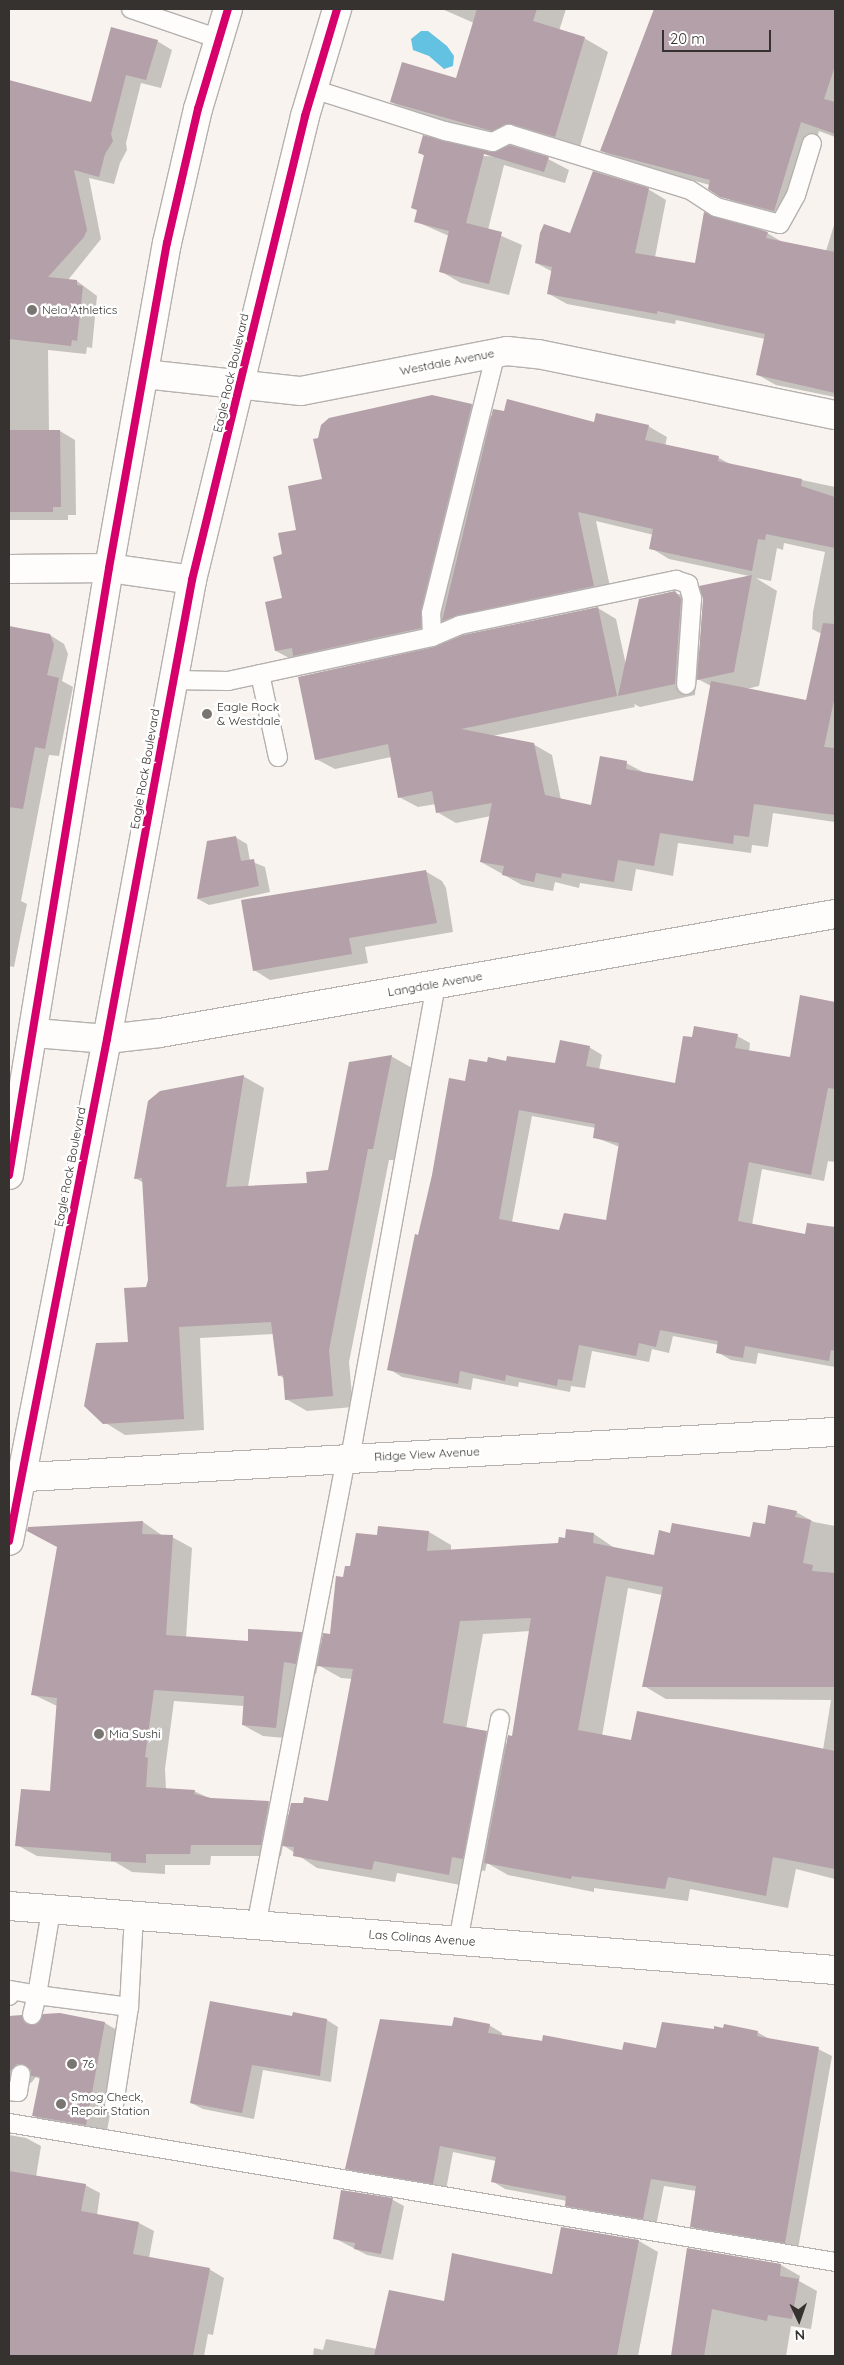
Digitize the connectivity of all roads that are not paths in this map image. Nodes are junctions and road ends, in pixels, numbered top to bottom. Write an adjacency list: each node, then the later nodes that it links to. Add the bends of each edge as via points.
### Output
1 (131, 9): 4 (lane)
2 (228, 9): 4 (street)
3 (336, 9): 5 (street, Eagle Rock Boulevard)
4 (219, 39): 8 (street, via 198,109 167,243)
5 (313, 89): 6 (lane, via 445,131 493,142 509,134 690,190 716,207 780,224 796,195); 9 (street, Eagle Rock Boulevard)
6 (812, 143)
7 (496, 352): 9 (street, Westdale Avenue, via 301,391); 10 (street, Westdale Avenue, via 538,354); 14 (lane, via 431,613)
8 (144, 374): 9 (street, Westdale Avenue); 11 (street)
9 (241, 385): 13 (street, Eagle Rock Boulevard)
10 (835, 415)
11 (109, 568): 12 (street); 13 (street); 21 (street)
12 (9, 569)
13 (192, 580): 16 (street, Eagle Rock Boulevard)
14 (432, 637): 15 (lane); 17 (lane, via 460,625 676,580 688,584 692,598)
15 (260, 674): 16 (lane, via 228,681); 18 (lane)
16 (173, 680): 22 (street, Eagle Rock Boulevard)
17 (686, 685)
18 (278, 757)
19 (835, 914): 20 (street, Langdale Avenue)
20 (436, 984): 22 (street, Langdale Avenue, via 160,1033); 25 (lane)
21 (35, 1033): 22 (street, Langdale Avenue); 23 (street)
22 (107, 1039): 26 (street, Eagle Rock Boulevard)
23 (9, 1175)
24 (835, 1432): 25 (street, Ridge View Avenue)
25 (348, 1459): 26 (street, Ridge View Avenue); 32 (lane)
26 (14, 1479): 27 (street, Eagle Rock Boulevard)
27 (9, 1541)
28 (500, 1718): 33 (lane)
29 (9, 1906): 30 (street, Las Colinas Avenue)
30 (51, 1910): 31 (street, Las Colinas Avenue); 36 (lane)
31 (134, 1916): 32 (street, Las Colinas Avenue); 37 (lane)
32 (256, 1926): 33 (street, Las Colinas Avenue)
33 (458, 1941): 34 (street, Las Colinas Avenue)
34 (835, 1970)
35 (9, 1992): 36 (lane)
36 (37, 1995): 37 (lane); 38 (lane)
37 (129, 2007): 41 (lane)
38 (32, 2015)
39 (21, 2074): 40 (lane, via 18,2092)
40 (9, 2090)
41 (114, 2105)
42 (9, 2123): 43 (lane)
43 (835, 2262)

